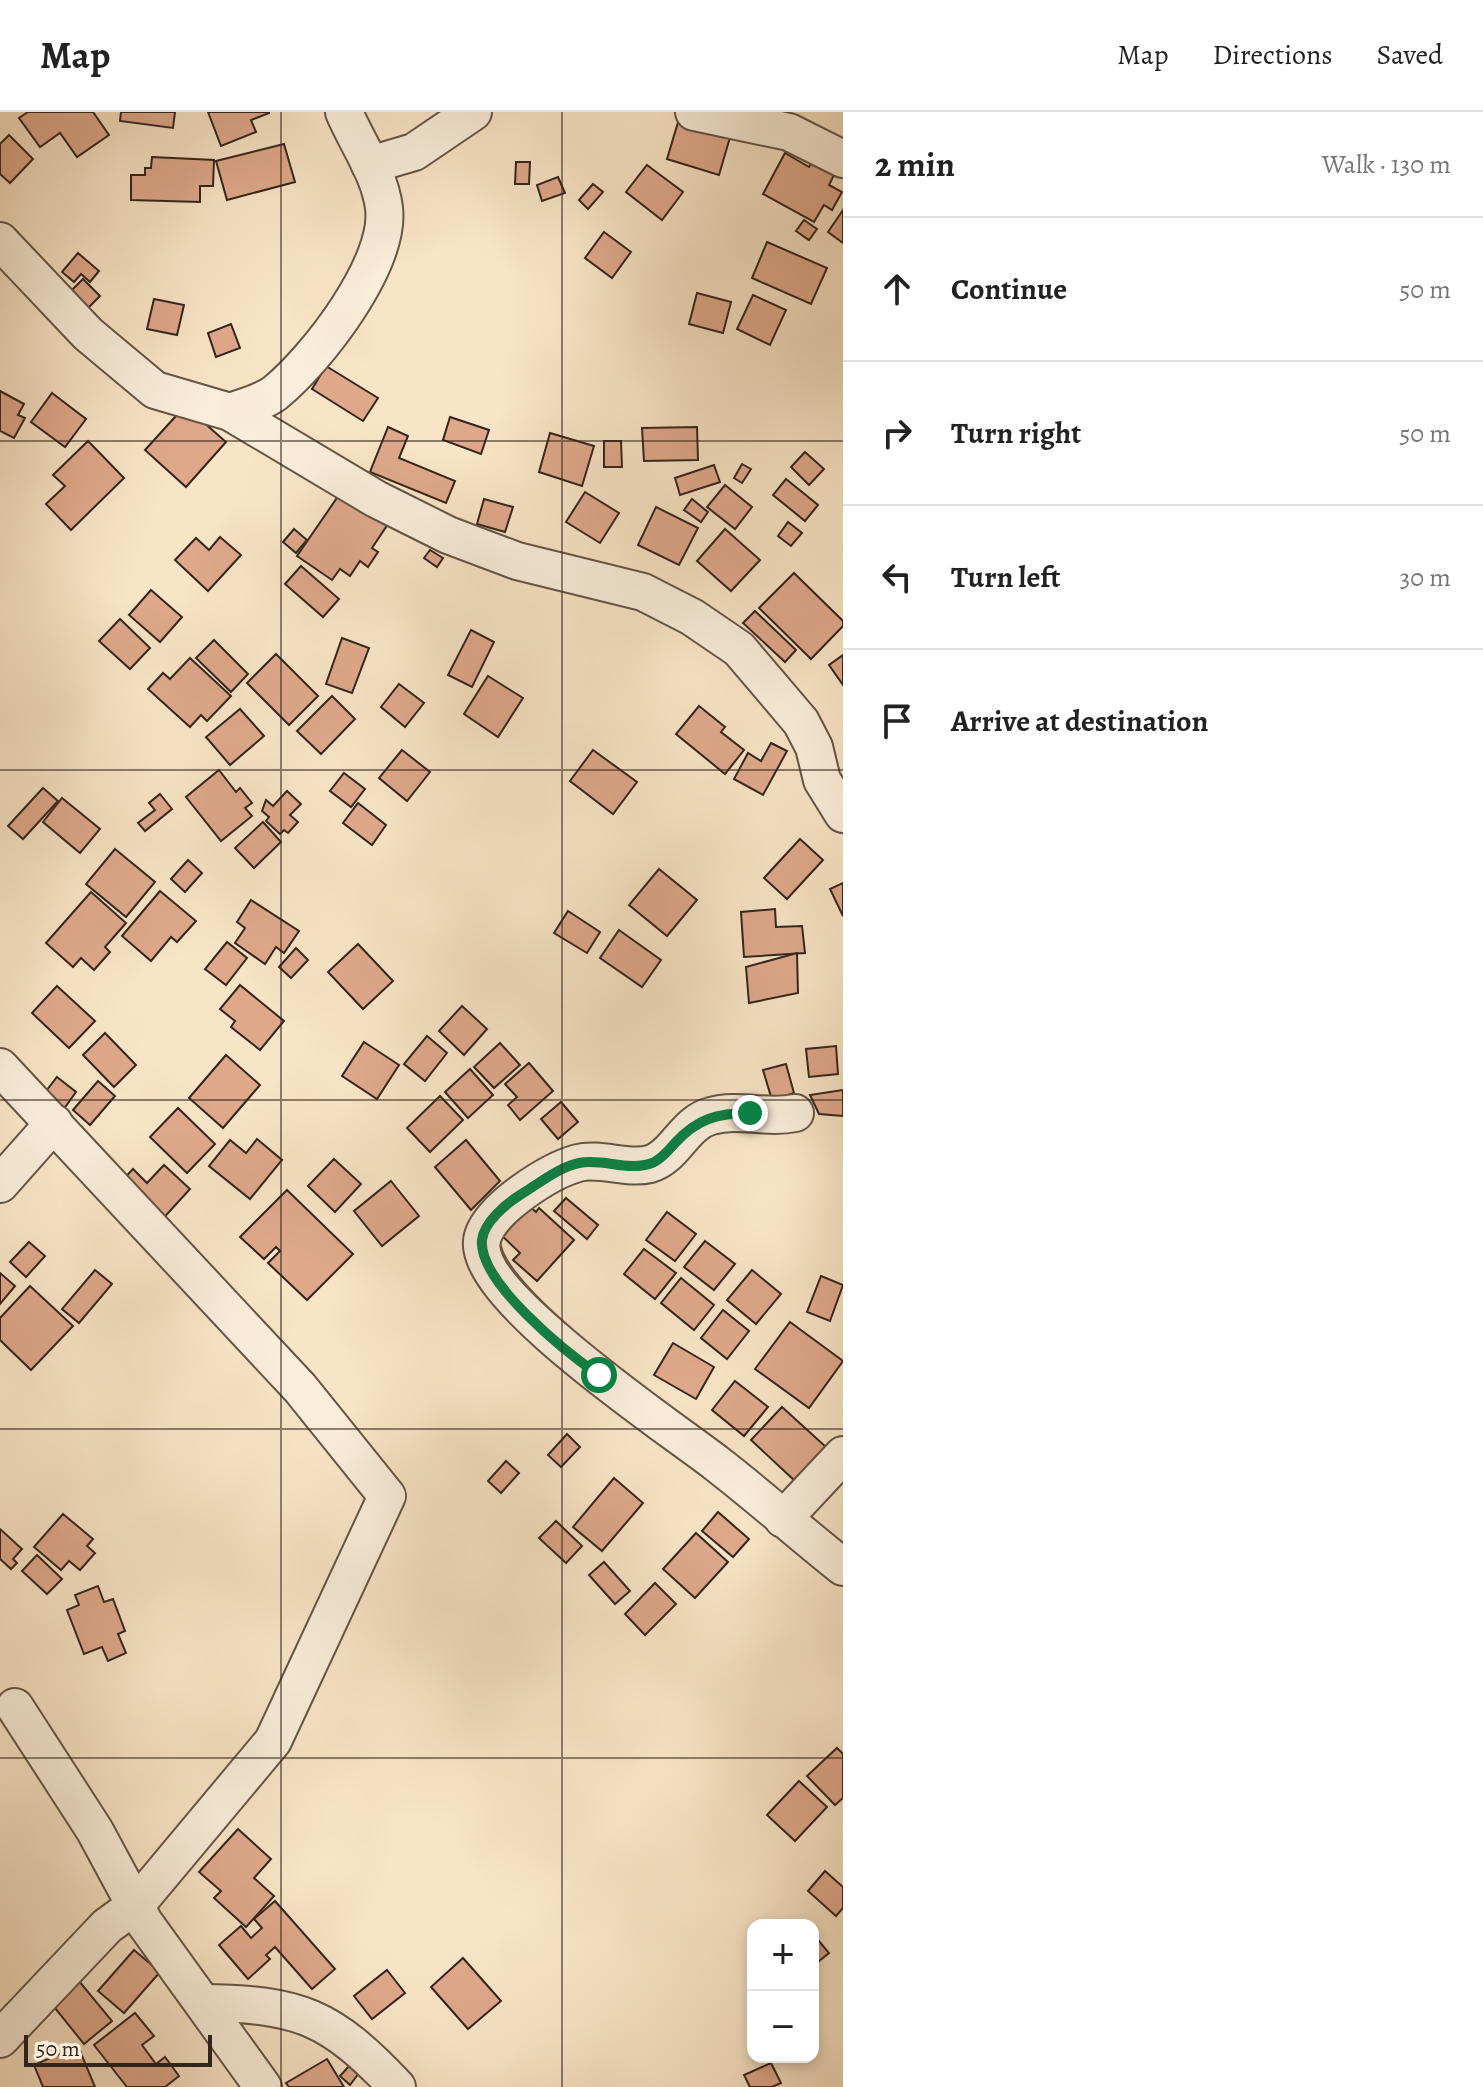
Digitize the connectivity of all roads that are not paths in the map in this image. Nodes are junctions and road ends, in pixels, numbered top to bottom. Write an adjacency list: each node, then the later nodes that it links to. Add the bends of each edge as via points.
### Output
1 (344, 112): 6 (street)
2 (473, 112): 6 (street, via 414,152)
3 (694, 112): 4 (street)
4 (756, 118): 5 (street)
5 (843, 159)
6 (370, 165): 8 (street, via 384,207 383,238 371,272 350,306 274,394)
7 (0, 241): 8 (street, via 88,334 155,390)
8 (230, 412): 9 (street, via 376,499 448,535 517,561 643,592 692,617 739,649 774,687)
9 (833, 774): 10 (street)
10 (843, 814)
11 (0, 1067): 13 (street)
12 (795, 1113): 16 (street, via 769,1118 750,1113 710,1116 691,1125 655,1163 578,1163 506,1204 482,1238 483,1256 492,1272 572,1356)
13 (54, 1123): 14 (street); 19 (street, via 300,1388 387,1496 273,1741)
14 (0, 1184)
15 (843, 1455): 16 (street)
16 (783, 1519): 17 (street)
17 (843, 1567)
18 (15, 1707): 19 (street)
19 (136, 1905): 20 (street); 21 (street, via 107,1926)
20 (203, 2003): 22 (street); 23 (street, via 259,2003 324,2022)
21 (0, 2039)
22 (263, 2087)
23 (397, 2087)

